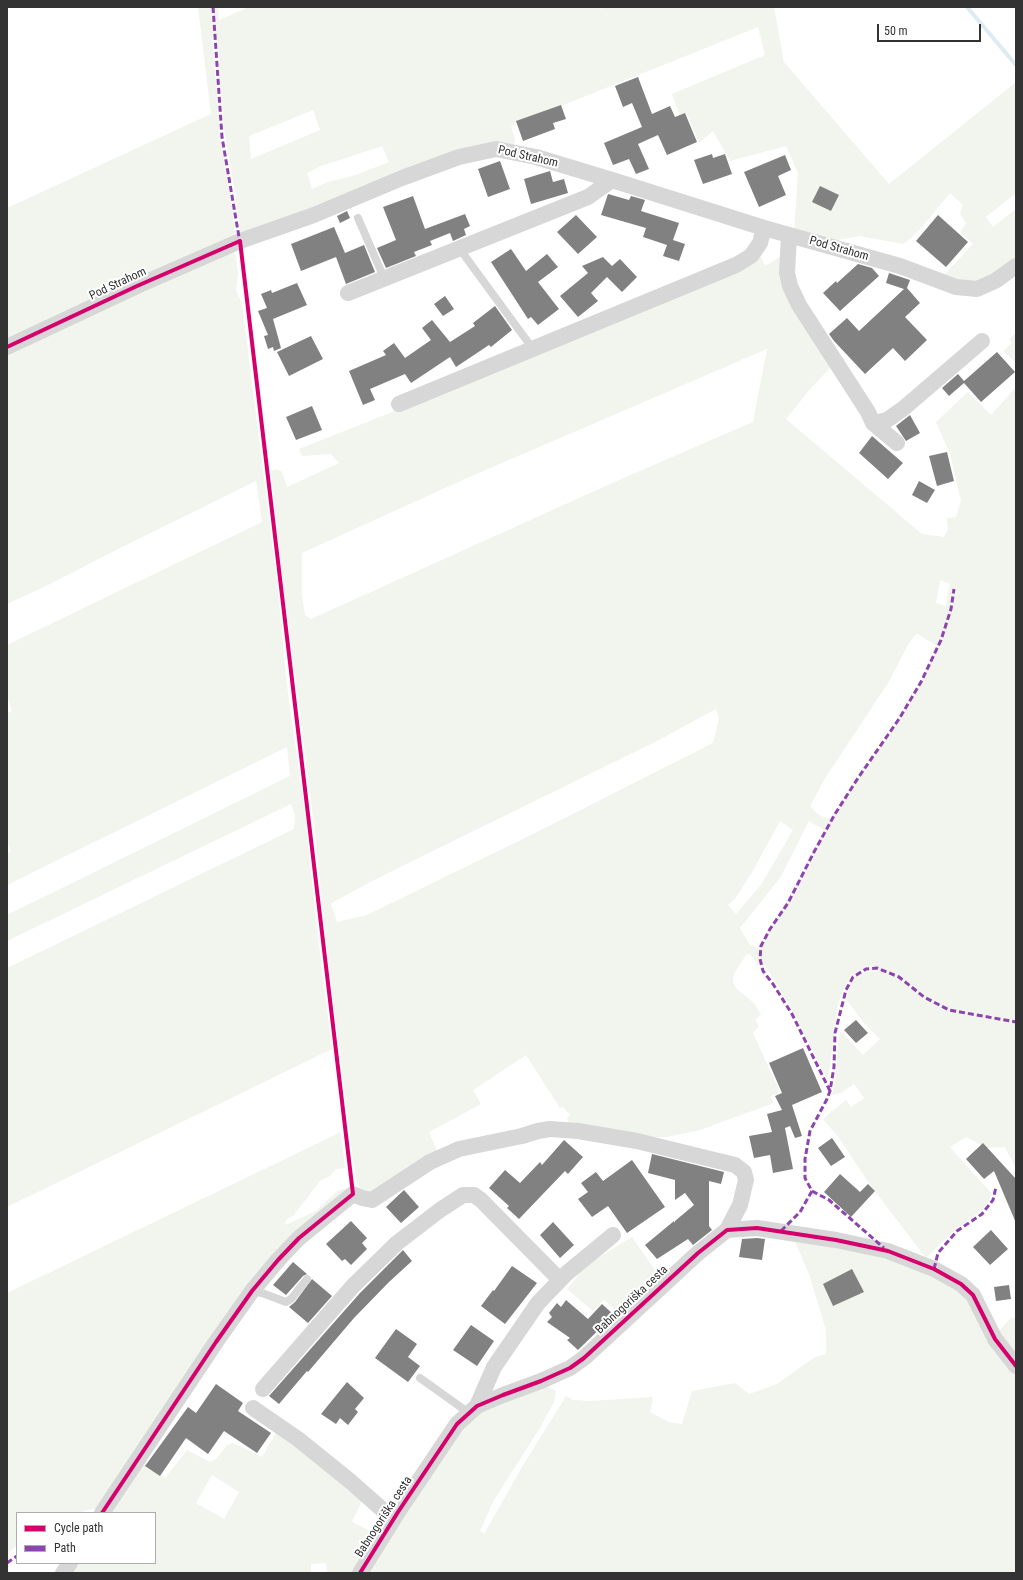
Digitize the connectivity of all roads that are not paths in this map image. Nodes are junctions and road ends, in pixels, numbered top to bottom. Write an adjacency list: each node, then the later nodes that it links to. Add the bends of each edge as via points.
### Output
1 (612, 180): 3 (street, Pod Strahom); 5 (street, via 588,197); 10 (street, Pod Strahom, via 536,157 496,149 458,157 314,215 240,241)
2 (358, 218): 7 (lane)
3 (764, 228): 4 (street, Pod Strahom); 11 (street, via 760,243 751,256 736,265)
4 (789, 235): 6 (street, Pod Strahom, via 900,266 956,287 977,289 995,281); 13 (street, via 787,273 790,286 799,305 868,412)
5 (459, 248): 7 (street); 11 (lane)
6 (1016, 266)
7 (384, 278): 8 (street)
8 (348, 293)
9 (982, 341): 13 (street, via 904,408 887,420)
10 (7, 347)
11 (533, 349): 12 (street)
12 (399, 404)
13 (873, 424): 14 (street)
14 (897, 443)
15 (727, 1230): 19 (street, via 740,1205 746,1180 744,1172 735,1165 637,1141 550,1129 459,1149 430,1162 372,1200 354,1194 299,1238); 20 (street, via 757,1228 836,1240 888,1251 934,1269 961,1284 973,1295 995,1339); 24 (street, Babnogoriška cesta, via 698,1252 570,1368)
16 (614, 1235): 18 (street)
17 (307, 1279): 19 (lane, via 286,1302)
18 (560, 1280): 22 (street, via 481,1200 474,1195 463,1195 397,1243 353,1286); 24 (street, via 538,1303 510,1341)
19 (252, 1291): 25 (street)
20 (1016, 1366)
21 (420, 1378): 24 (lane)
22 (263, 1388)
23 (253, 1408): 26 (street, via 350,1480)
24 (473, 1410): 26 (street, Babnogoriška cesta, via 457,1424)
25 (103, 1512)
26 (393, 1519): 29 (street, Babnogoriška cesta)
27 (69, 1564): 28 (street)
28 (63, 1573)
29 (360, 1573)

